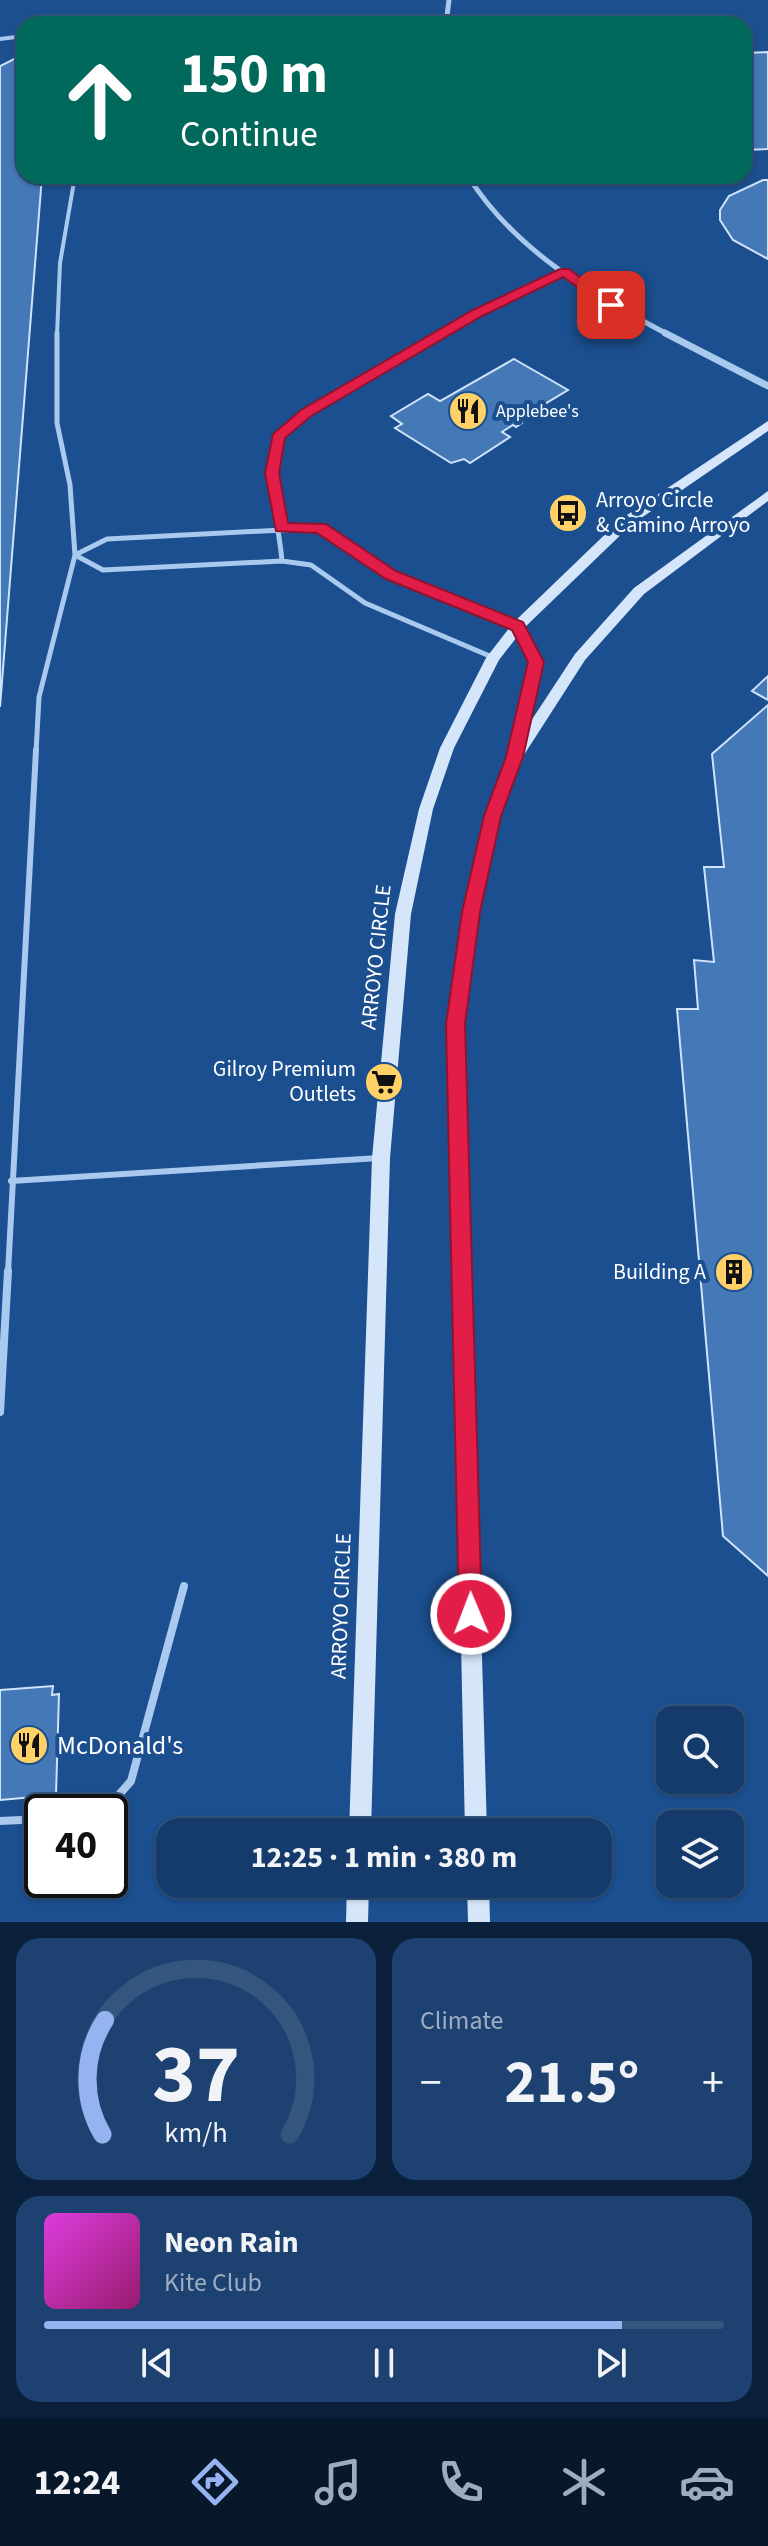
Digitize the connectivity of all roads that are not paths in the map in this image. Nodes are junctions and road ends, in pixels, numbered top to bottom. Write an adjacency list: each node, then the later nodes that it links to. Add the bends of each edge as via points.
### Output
1 (74, 184): 8 (lane, via 60,263 55,367)
2 (474, 184): 3 (street, via 510,230)
3 (564, 272): 4 (street, via 611,305); 7 (lane, via 478,313 306,413 278,437 272,473)
4 (768, 386)
5 (768, 425): 10 (street, ARROYO CIRCLE, via 626,522)
6 (768, 495): 12 (street, via 639,591 580,657)
7 (281, 528): 8 (lane, via 107,539); 9 (lane); 10 (lane, via 320,528 391,575)
8 (75, 555): 9 (lane, via 103,570); 14 (lane, via 39,697)
9 (282, 561): 11 (lane, via 311,565 365,603)
10 (518, 626): 11 (street, ARROYO CIRCLE); 12 (lane, via 536,662)
11 (493, 658): 13 (street, ARROYO CIRCLE, via 447,748 426,809 403,914)
12 (515, 757): 19 (street, via 493,816 471,912 456,1024)
13 (381, 1158): 14 (lane); 18 (street, ARROYO CIRCLE)
14 (11, 1181): 15 (lane)
15 (0, 1412)
16 (184, 1586): 17 (lane, via 131,1781)
17 (120, 1794)
18 (360, 1818)
19 (476, 1818)
20 (24, 1820): 21 (lane)
21 (0, 1821)
22 (358, 1898): 24 (street)
23 (478, 1898): 25 (street)
24 (357, 1922)
25 (479, 1922)

